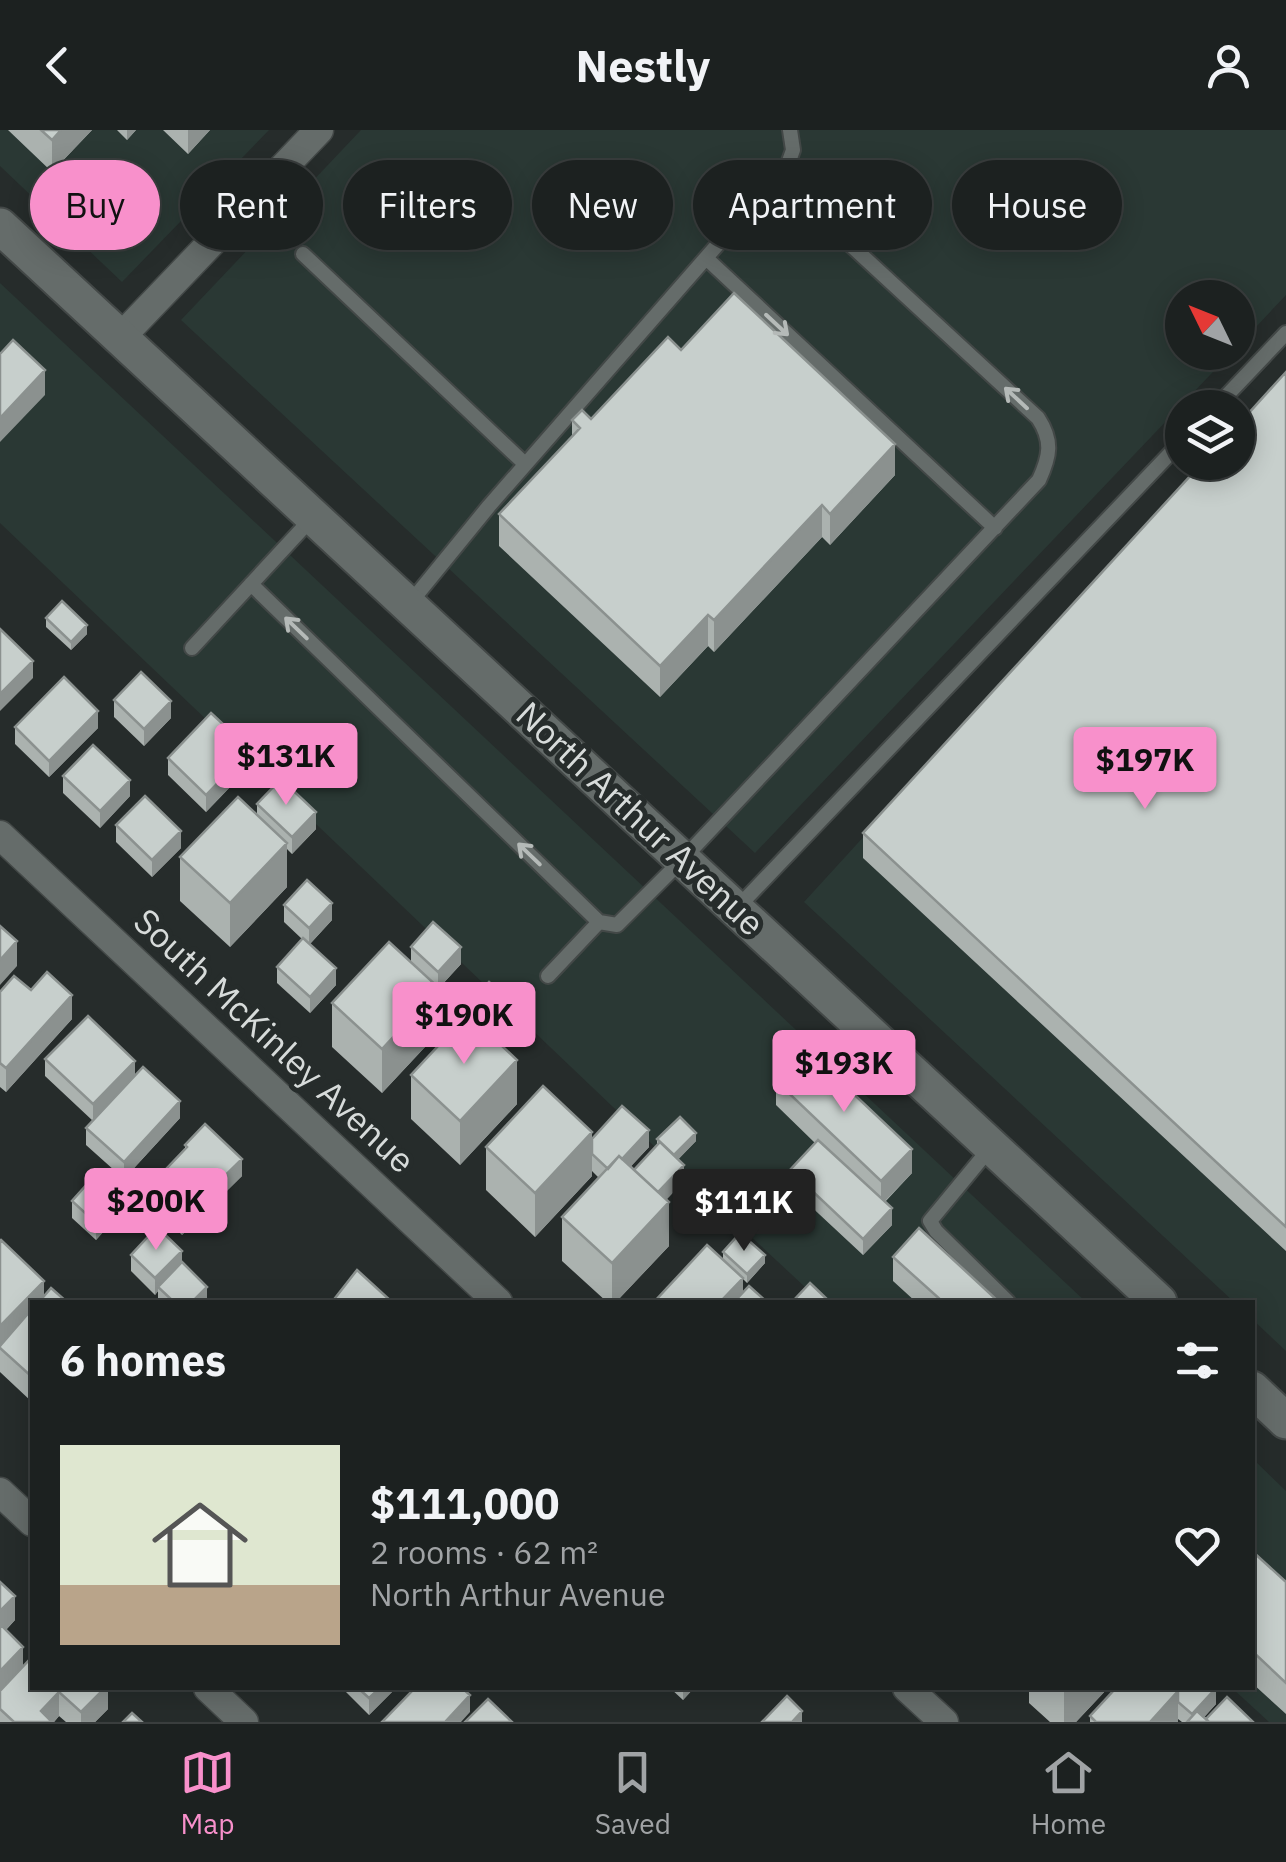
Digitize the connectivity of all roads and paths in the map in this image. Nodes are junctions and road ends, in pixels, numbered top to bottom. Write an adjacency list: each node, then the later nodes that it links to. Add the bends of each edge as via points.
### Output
1 (319, 130): 10 (street)
2 (790, 130): 3 (lane)
3 (789, 160)
4 (0, 226): 10 (street, North Arthur Avenue)
5 (713, 250): 8 (lane)
6 (857, 250): 15 (lane, one-way to 6, via 1040,480 1050,457 1048,433)
7 (304, 254): 13 (lane)
8 (706, 258): 13 (lane); 15 (lane, one-way to 15)
9 (1286, 333): 11 (lane)
10 (120, 338): 14 (street, North Arthur Avenue)
11 (1232, 390)
12 (1165, 459): 21 (lane)
13 (525, 464): 17 (lane)
14 (313, 516): 16 (lane); 17 (street, North Arthur Avenue)
15 (995, 528): 20 (lane)
16 (251, 584): 18 (lane); 22 (lane, one-way to 16)
17 (409, 605): 20 (street, North Arthur Avenue)
18 (192, 648)
19 (0, 835): 25 (street, South McKinley Avenue)
20 (683, 859): 21 (street, North Arthur Avenue); 22 (lane, via 616,925)
21 (737, 908): 24 (street, North Arthur Avenue)
22 (600, 922): 23 (lane)
23 (548, 976)
24 (992, 1146): 26 (lane, via 930,1220); 27 (street, North Arthur Avenue)
25 (496, 1300)
26 (1006, 1300)
27 (1157, 1300)
28 (1255, 1392): 29 (street)
29 (1286, 1420)
30 (0, 1492): 31 (street)
31 (30, 1520)
32 (210, 1690): 34 (street)
33 (909, 1690): 35 (street)
34 (244, 1722)
35 (944, 1722)

